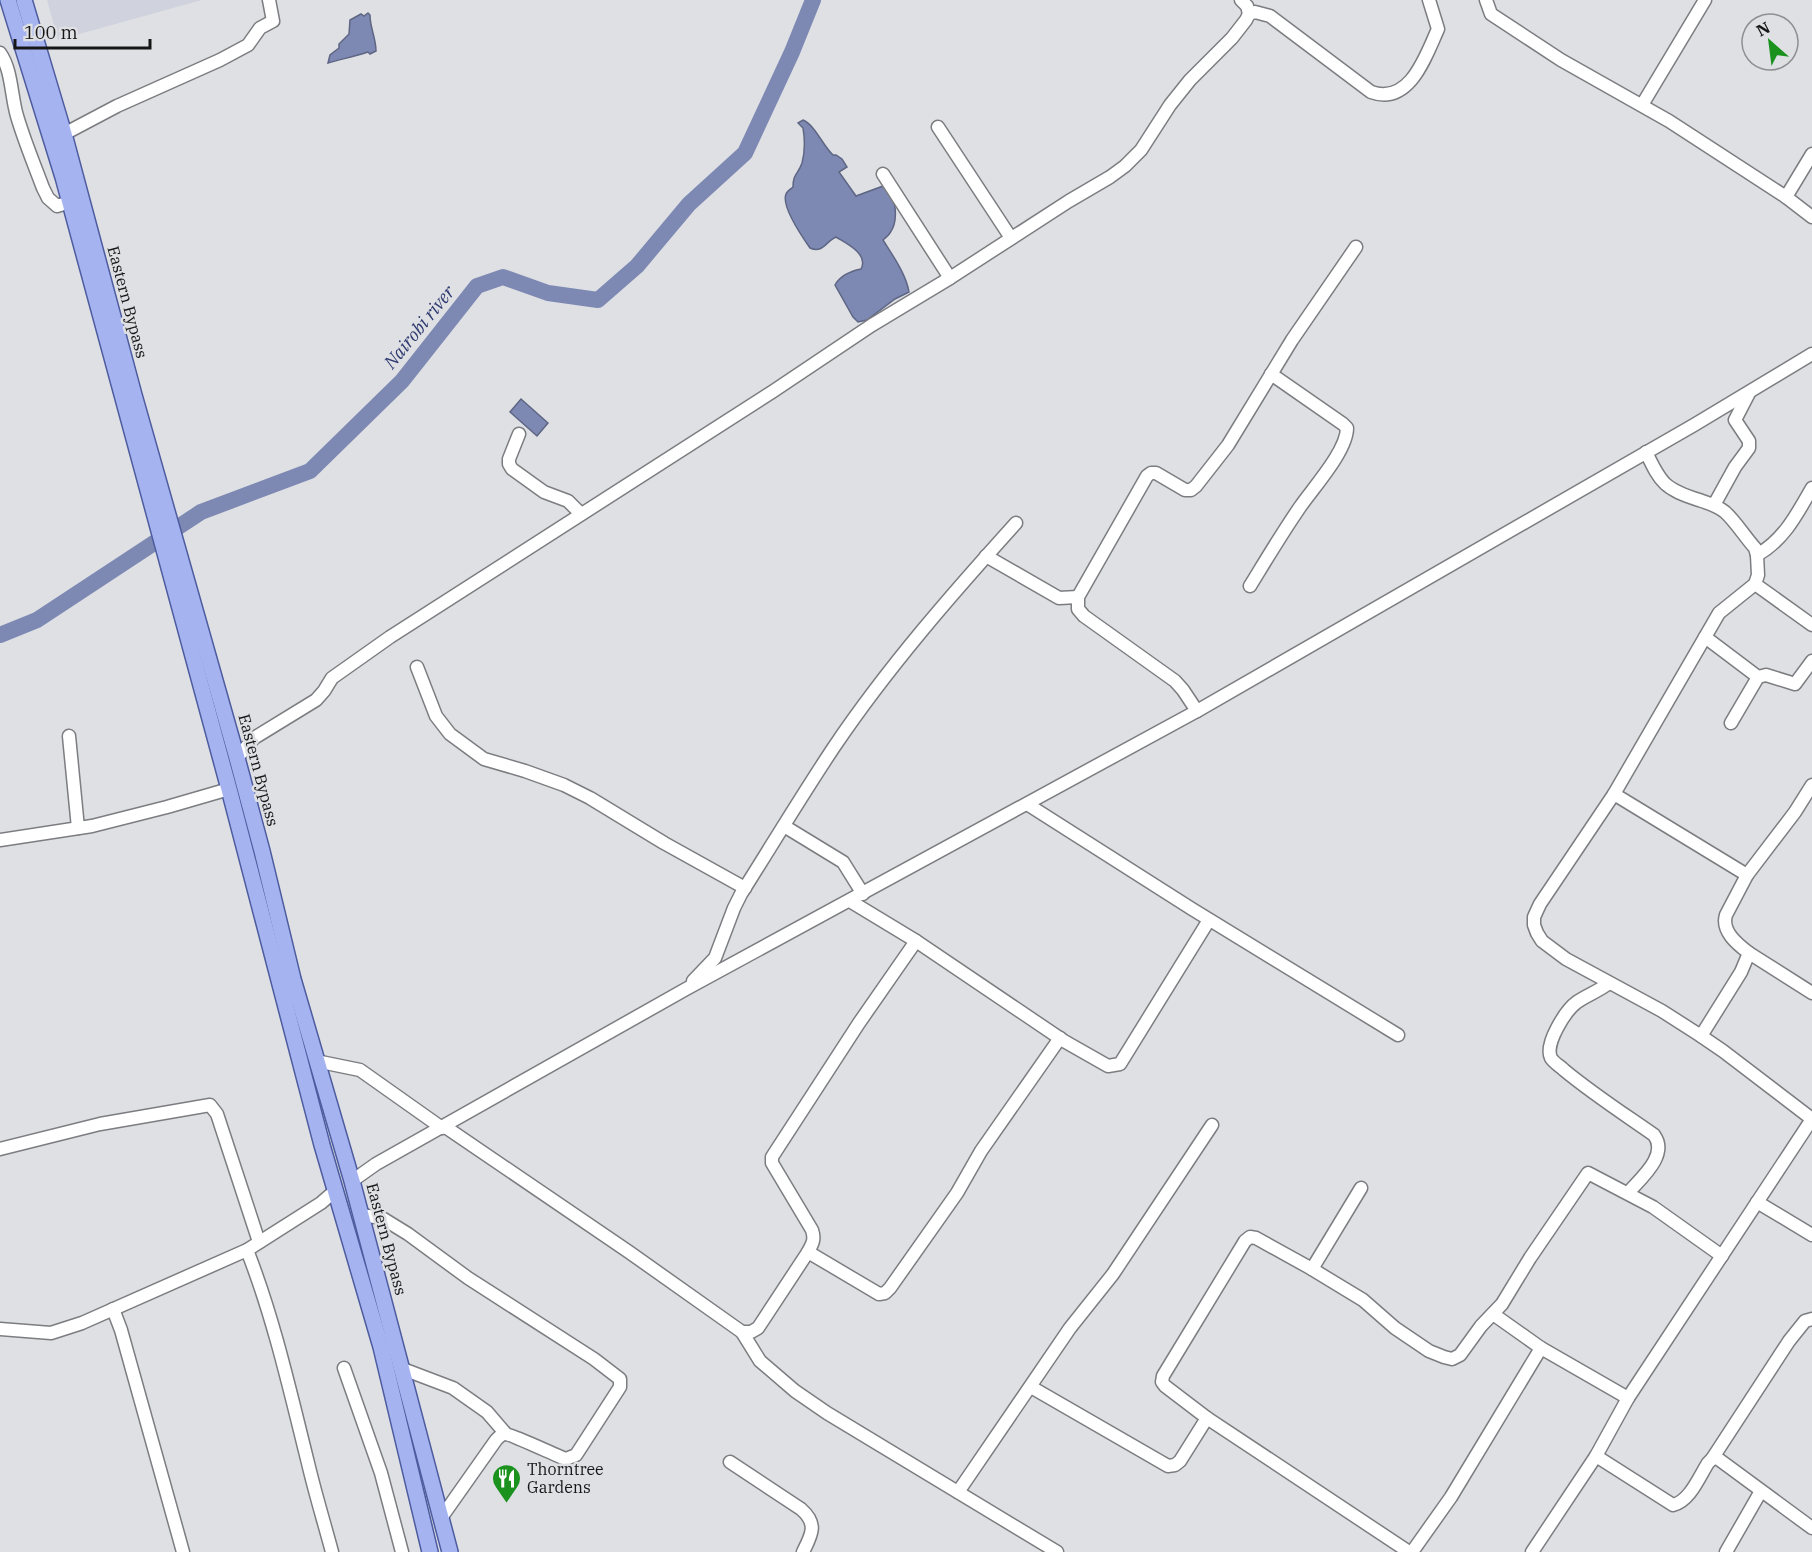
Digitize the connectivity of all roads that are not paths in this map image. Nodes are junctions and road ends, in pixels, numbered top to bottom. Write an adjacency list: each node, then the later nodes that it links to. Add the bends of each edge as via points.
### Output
1 (8, 0): 16 (main road, Eastern Bypass)
2 (24, 0): 12 (main road, Eastern Bypass)
3 (269, 0): 12 (street, via 273,21 260,28 248,45)
4 (1241, 0): 8 (street)
5 (1429, 0): 8 (street, via 1438,28 1423,62 1402,89 1380,96 1270,16)
6 (1486, 0): 10 (street, via 1491,14)
7 (1705, 0): 10 (street)
8 (1249, 14): 18 (street, via 1232,38 1190,80 1141,150 1125,166)
9 (0, 53): 16 (street, via 17,117 43,188 57,206)
10 (1642, 105): 15 (street)
11 (938, 127): 18 (street)
12 (64, 134): 28 (main road, Eastern Bypass)
13 (1812, 154): 15 (street)
14 (884, 174): 20 (street)
15 (1786, 197): 17 (street)
16 (70, 202): 28 (main road, Eastern Bypass)
17 (1812, 217)
18 (1011, 238): 20 (street)
19 (1356, 247): 22 (street)
20 (950, 278): 29 (street)
21 (1812, 354): 23 (street)
22 (1271, 374): 34 (street, via 1343,424 1347,435); 35 (street, via 1196,486 1185,490 1156,473 1147,476)
23 (1749, 392): 25 (street); 27 (street, via 1735,420 1749,441 1749,448)
24 (519, 434): 29 (street, via 509,459 512,469 544,492 568,501)
25 (1646, 452): 27 (street, via 1662,482); 41 (street)
26 (1812, 488): 31 (street, via 1785,533)
27 (1714, 505): 31 (street, via 1724,511)
28 (159, 506): 44 (main road, Eastern Bypass, via 182,562); 46 (main road, Eastern Bypass, via 171,574)
29 (581, 514): 44 (street, via 348,665 332,678 316,700 254,738)
30 (1016, 523): 32 (street)
31 (1757, 555): 33 (street)
32 (987, 556): 35 (street, via 1059,598); 49 (street, via 890,672 835,746)
33 (1755, 584): 36 (street); 37 (street, via 1719,613)
34 (1250, 586)
35 (1077, 597): 41 (street, via 1078,609 1084,616 1174,681)
36 (1812, 625)
37 (1705, 637): 40 (street); 47 (street)
38 (1812, 661): 40 (street, via 1795,684 1766,675)
39 (417, 667): 53 (street, via 436,716 450,734 484,759 573,790)
40 (1758, 677): 42 (street)
41 (1197, 711): 48 (street)
42 (1731, 723)
43 (69, 736): 50 (street)
44 (237, 758): 65 (main road, Eastern Bypass)
45 (1812, 785): 52 (street)
46 (229, 789): 50 (street); 72 (main road, Eastern Bypass)
47 (1614, 794): 52 (street); 59 (street, via 1534,917 1536,933 1542,941)
48 (1027, 804): 54 (street); 56 (street)
49 (784, 826): 53 (street); 54 (street, via 843,862)
50 (78, 828): 51 (street)
51 (0, 840)
52 (1747, 875): 58 (street, via 1724,921 1733,940)
53 (745, 888): 60 (street, via 715,958)
54 (863, 894): 55 (street)
55 (850, 901): 57 (street); 60 (street)
56 (1209, 920): 62 (street); 64 (street, via 1120,1064 1108,1065)
57 (916, 941): 64 (street); 79 (street, via 772,1158 812,1230 813,1242)
58 (1749, 953): 61 (street); 63 (street)
59 (1609, 983): 63 (street); 73 (street, via 1577,1002 1566,1014 1556,1029 1550,1056 1658,1141 1657,1156)
60 (686, 989): 68 (street)
61 (1812, 993)
62 (1398, 1035)
63 (1701, 1036): 66 (street)
64 (1060, 1038): 79 (street, via 885,1293 879,1294)
65 (316, 1061): 68 (street, via 360,1070); 70 (main road, Eastern Bypass)
66 (1812, 1119): 74 (street)
67 (1212, 1125): 90 (street, via 1113,1274 1070,1328)
68 (443, 1127): 70 (street); 86 (street)
69 (0, 1149): 77 (street, via 100,1124 210,1105 217,1114)
70 (352, 1180): 75 (main road, Eastern Bypass)
71 (1361, 1188): 81 (street)
72 (336, 1190): 77 (street); 104 (main road, Eastern Bypass, via 381,1347)
73 (1628, 1193): 80 (street); 83 (street, via 1588,1173)
74 (1757, 1202): 76 (street); 80 (street)
75 (361, 1215): 89 (main road, Eastern Bypass); 93 (street, via 382,1218 408,1234 620,1379 620,1387 571,1458 551,1454)
76 (1812, 1235)
77 (259, 1242): 78 (street)
78 (247, 1250): 82 (street); 102 (street, via 284,1364)
79 (808, 1252): 86 (street, via 758,1328)
80 (1722, 1256): 91 (street)
81 (1312, 1269): 83 (street, via 1363,1300 1429,1351 1452,1359); 92 (street, via 1256,1238 1245,1241 1162,1376 1165,1386)
82 (113, 1309): 85 (street, via 51,1332); 101 (street)
83 (1492, 1314): 87 (street)
84 (1812, 1319): 95 (street, via 1805,1321 1789,1341)
85 (0, 1329)
86 (742, 1332): 98 (street, via 760,1361 795,1391)
87 (1540, 1348): 91 (street); 108 (street, via 1451,1497)
88 (344, 1368): 103 (street, via 381,1473)
89 (403, 1369): 93 (street, via 453,1388 487,1412); 99 (main road, Eastern Bypass)
90 (1031, 1387): 92 (street, via 1168,1466 1180,1461); 98 (street)
91 (1628, 1398): 94 (street)
92 (1207, 1418): 108 (street)
93 (506, 1434): 99 (street, via 496,1440)
94 (1596, 1456): 95 (street, via 1673,1505 1685,1499); 109 (street)
95 (1712, 1459): 97 (street, via 1717,1458)
96 (730, 1462): 106 (street, via 808,1515 812,1532)
97 (1761, 1491): 100 (street); 110 (street)
98 (958, 1492): 107 (street)
99 (441, 1518): 105 (main road, Eastern Bypass)
100 (1812, 1528)
101 (183, 1552)
102 (332, 1552)
103 (402, 1552)
104 (429, 1552)
105 (450, 1552)
106 (803, 1552)
107 (1057, 1552)
108 (1411, 1552)
109 (1532, 1552)
110 (1726, 1552)

